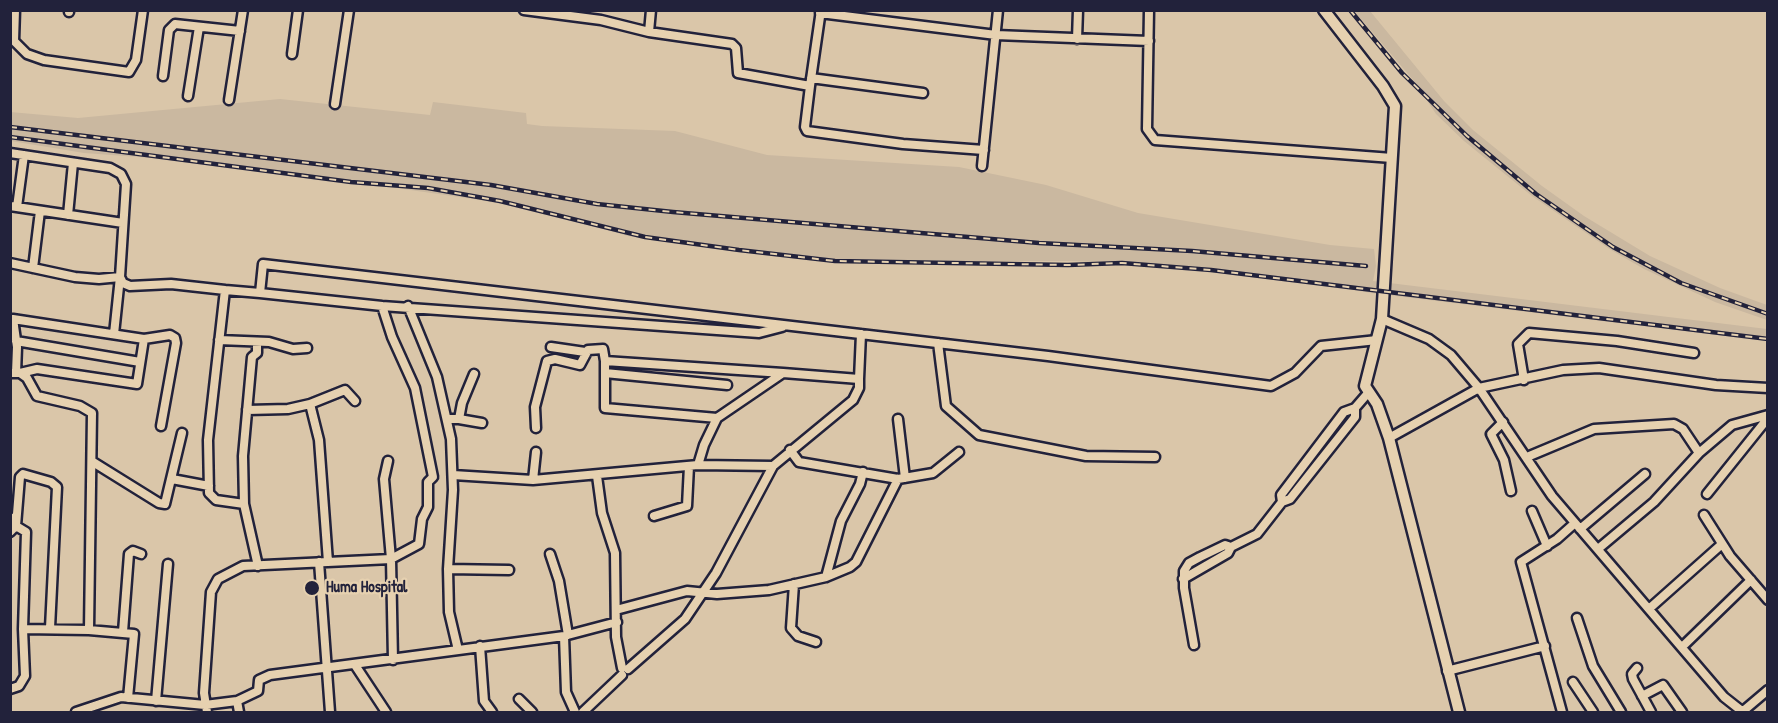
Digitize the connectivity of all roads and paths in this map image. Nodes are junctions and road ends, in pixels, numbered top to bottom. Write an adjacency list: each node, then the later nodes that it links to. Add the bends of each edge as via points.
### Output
1 (15, 10): 2 (street, via 14,41 27,54 129,72 136,60)
2 (143, 10)
3 (243, 10): 14 (street)
4 (298, 10): 19 (street)
5 (349, 10): 25 (street)
6 (524, 10): 15 (street, via 601,20)
7 (651, 10): 15 (street)
8 (998, 10): 16 (street)
9 (1078, 10): 17 (street)
10 (1149, 10): 18 (street)
11 (1323, 10): 29 (street, via 1390,96 1396,122)
12 (820, 12): 16 (street); 21 (street)
13 (199, 27): 14 (street); 20 (street, via 171,27); 23 (street)
14 (240, 31): 24 (street)
15 (649, 32): 21 (street, via 732,44 736,48 738,73)
16 (996, 34): 17 (street); 26 (street)
17 (1077, 39): 18 (street)
18 (1149, 41): 29 (street, via 1147,129 1155,140)
19 (292, 54)
20 (163, 76)
21 (810, 82): 22 (street); 26 (street, via 805,127 811,132)
22 (923, 93)
23 (188, 96)
24 (229, 100)
25 (335, 104)
26 (984, 150): 31 (street)
27 (10, 153): 28 (street)
28 (24, 155): 30 (street); 32 (street)
29 (1392, 158): 44 (street)
30 (73, 163): 34 (street); 35 (street, via 110,168 121,174 126,184)
31 (982, 166)
32 (14, 207): 33 (street)
33 (40, 211): 34 (street); 37 (street)
34 (68, 215): 35 (street)
35 (123, 223): 38 (street)
36 (10, 263): 37 (street)
37 (33, 268): 38 (street, via 75,277)
38 (120, 277): 39 (street, via 130,286 171,284); 46 (street)
39 (225, 290): 40 (street); 49 (street)
40 (260, 293): 41 (street); 45 (street, via 263,264 269,263)
41 (382, 306): 42 (street); 116 (street, via 415,388 433,477 428,482 428,507 419,544)
42 (408, 306): 45 (street, via 759,333); 76 (street, via 437,377)
43 (12, 319): 46 (street); 51 (street)
44 (1382, 319): 50 (street); 67 (street, via 1429,339 1451,354)
45 (785, 326): 47 (street)
46 (114, 334): 48 (street)
47 (861, 334): 53 (street); 64 (street)
48 (144, 339): 59 (street); 80 (street, via 173,336 176,343)
49 (219, 340): 52 (street); 101 (street, via 207,440)
50 (1377, 340): 53 (street, via 1322,346 1295,373 1271,386); 69 (street, via 1366,373)
51 (16, 341): 59 (street); 60 (street)
52 (257, 342): 55 (street); 72 (street)
53 (938, 343): 88 (street, via 946,406 979,435 1086,456)
54 (551, 347): 56 (street)
55 (307, 348)
56 (585, 352): 58 (street, via 603,349); 81 (street, via 580,365 548,361 535,407)
57 (1695, 353): 65 (street, via 1528,333 1518,344)
58 (605, 361): 61 (street); 63 (street)
59 (140, 362): 60 (street, via 137,384 37,369)
60 (15, 373): 91 (street, via 27,378 37,396 93,413)
61 (605, 373): 66 (street); 75 (street, via 603,405 608,409)
62 (474, 374): 74 (street)
63 (783, 374): 64 (street); 75 (street)
64 (859, 379): 84 (street, via 853,400)
65 (1524, 380): 67 (street); 68 (street, via 1563,370 1599,368 1716,385)
66 (727, 385)
67 (1479, 388): 78 (street); 83 (street)
68 (1767, 388)
69 (1368, 393): 83 (street, via 1377,404); 137 (street, via 1355,408 1355,417 1257,534 1183,579)
70 (355, 401): 71 (street, via 345,390)
71 (310, 404): 72 (street); 117 (street, via 319,440)
72 (247, 410): 104 (street)
73 (1767, 416): 87 (street, via 1732,425); 103 (street)
74 (459, 418): 76 (street); 79 (street)
75 (717, 418): 92 (street)
76 (448, 419): 96 (street)
77 (898, 419): 99 (street)
78 (1503, 422): 89 (street); 102 (street, via 1491,434 1504,460)
79 (482, 423)
80 (161, 426)
81 (536, 428)
82 (182, 433): 98 (street)
83 (1389, 438): 147 (street)
84 (790, 450): 93 (street); 94 (street, via 799,462)
85 (536, 452): 100 (street)
86 (959, 452): 99 (street, via 933,473)
87 (1699, 453): 89 (street, via 1688,434 1674,424 1593,429); 113 (street, via 1653,502)
88 (1155, 456)
89 (1527, 457): 109 (street)
90 (388, 461): 116 (street, via 384,479)
91 (93, 462): 98 (street, via 162,504 167,502); 133 (street)
92 (694, 466): 93 (street); 97 (street); 107 (street, via 687,506)
93 (773, 466): 125 (street)
94 (863, 472): 99 (street); 122 (street, via 841,521)
95 (1645, 474): 109 (street)
96 (453, 475): 100 (street); 120 (street)
97 (597, 476): 100 (street); 128 (street, via 602,513 615,553)
98 (172, 479): 101 (street)
99 (902, 479): 122 (street, via 856,562)
100 (533, 480)
101 (209, 486): 104 (street, via 209,493 216,500)
102 (1511, 491)
103 (1707, 494)
104 (244, 504): 119 (street)
105 (1532, 511): 112 (street)
106 (1704, 515): 111 (street)
107 (654, 516)
108 (10, 518): 110 (street)
109 (1577, 526): 112 (street); 113 (street)
110 (14, 529): 131 (street, via 21,475 54,484 57,490); 132 (street, via 26,531)
111 (1722, 544): 123 (street); 127 (street)
112 (1547, 546): 139 (street, via 1521,562)
113 (1598, 549): 127 (street)
114 (141, 554): 134 (street, via 129,554)
115 (550, 554): 135 (street, via 559,581)
116 (391, 559): 117 (street); 142 (street)
117 (323, 562): 119 (street); 144 (street)
118 (168, 564): 154 (street)
119 (258, 566): 156 (street, via 243,566 230,572 218,579 211,592 205,656)
120 (448, 569): 121 (street); 141 (street, via 450,612)
121 (509, 570)
122 (826, 577): 124 (street)
123 (1751, 580): 126 (street); 140 (street)
124 (794, 584): 125 (street, via 744,593); 136 (street, via 791,628 798,636)
125 (703, 593): 128 (street, via 687,591); 146 (street, via 685,619)
126 (1767, 600)
127 (1650, 608): 140 (street)
128 (616, 610): 130 (street)
129 (1577, 618): 168 (street, via 1593,666)
130 (617, 622): 135 (street); 146 (street)
131 (50, 628): 132 (street); 133 (street)
132 (22, 629): 149 (street, via 25,676 19,686)
133 (89, 630): 134 (street)
134 (123, 632): 152 (street, via 135,637)
135 (566, 635): 138 (street); 163 (street, via 567,692)
136 (816, 642)
137 (1194, 645)
138 (480, 646): 141 (street); 161 (street, via 484,701)
139 (1545, 646): 147 (street); 166 (street)
140 (1682, 647): 171 (street, via 1724,697)
141 (458, 650): 142 (street)
142 (393, 660): 143 (street)
143 (355, 665): 144 (street); 160 (street)
144 (328, 667): 155 (street, via 263,677 258,682 258,691); 159 (street)
145 (1637, 668): 151 (street, via 1633,678)
146 (624, 671): 164 (street)
147 (1447, 671): 165 (street)
148 (1573, 682): 167 (street)
149 (10, 689)
150 (1767, 690): 171 (street)
151 (1642, 696): 169 (street); 170 (street, via 1663,685)
152 (128, 698): 154 (street); 157 (street, via 108,700)
153 (519, 699): 162 (street)
154 (156, 701): 156 (street)
155 (237, 701): 156 (street); 158 (street)
156 (206, 709)
157 (76, 712)
158 (239, 712)
159 (330, 712)
160 (386, 712)
161 (492, 712)
162 (532, 712)
163 (575, 712)
164 (584, 712)
165 (1459, 712)
166 (1562, 712)
167 (1593, 712)
168 (1621, 712)
169 (1651, 712)
170 (1682, 712)
171 (1742, 712)

